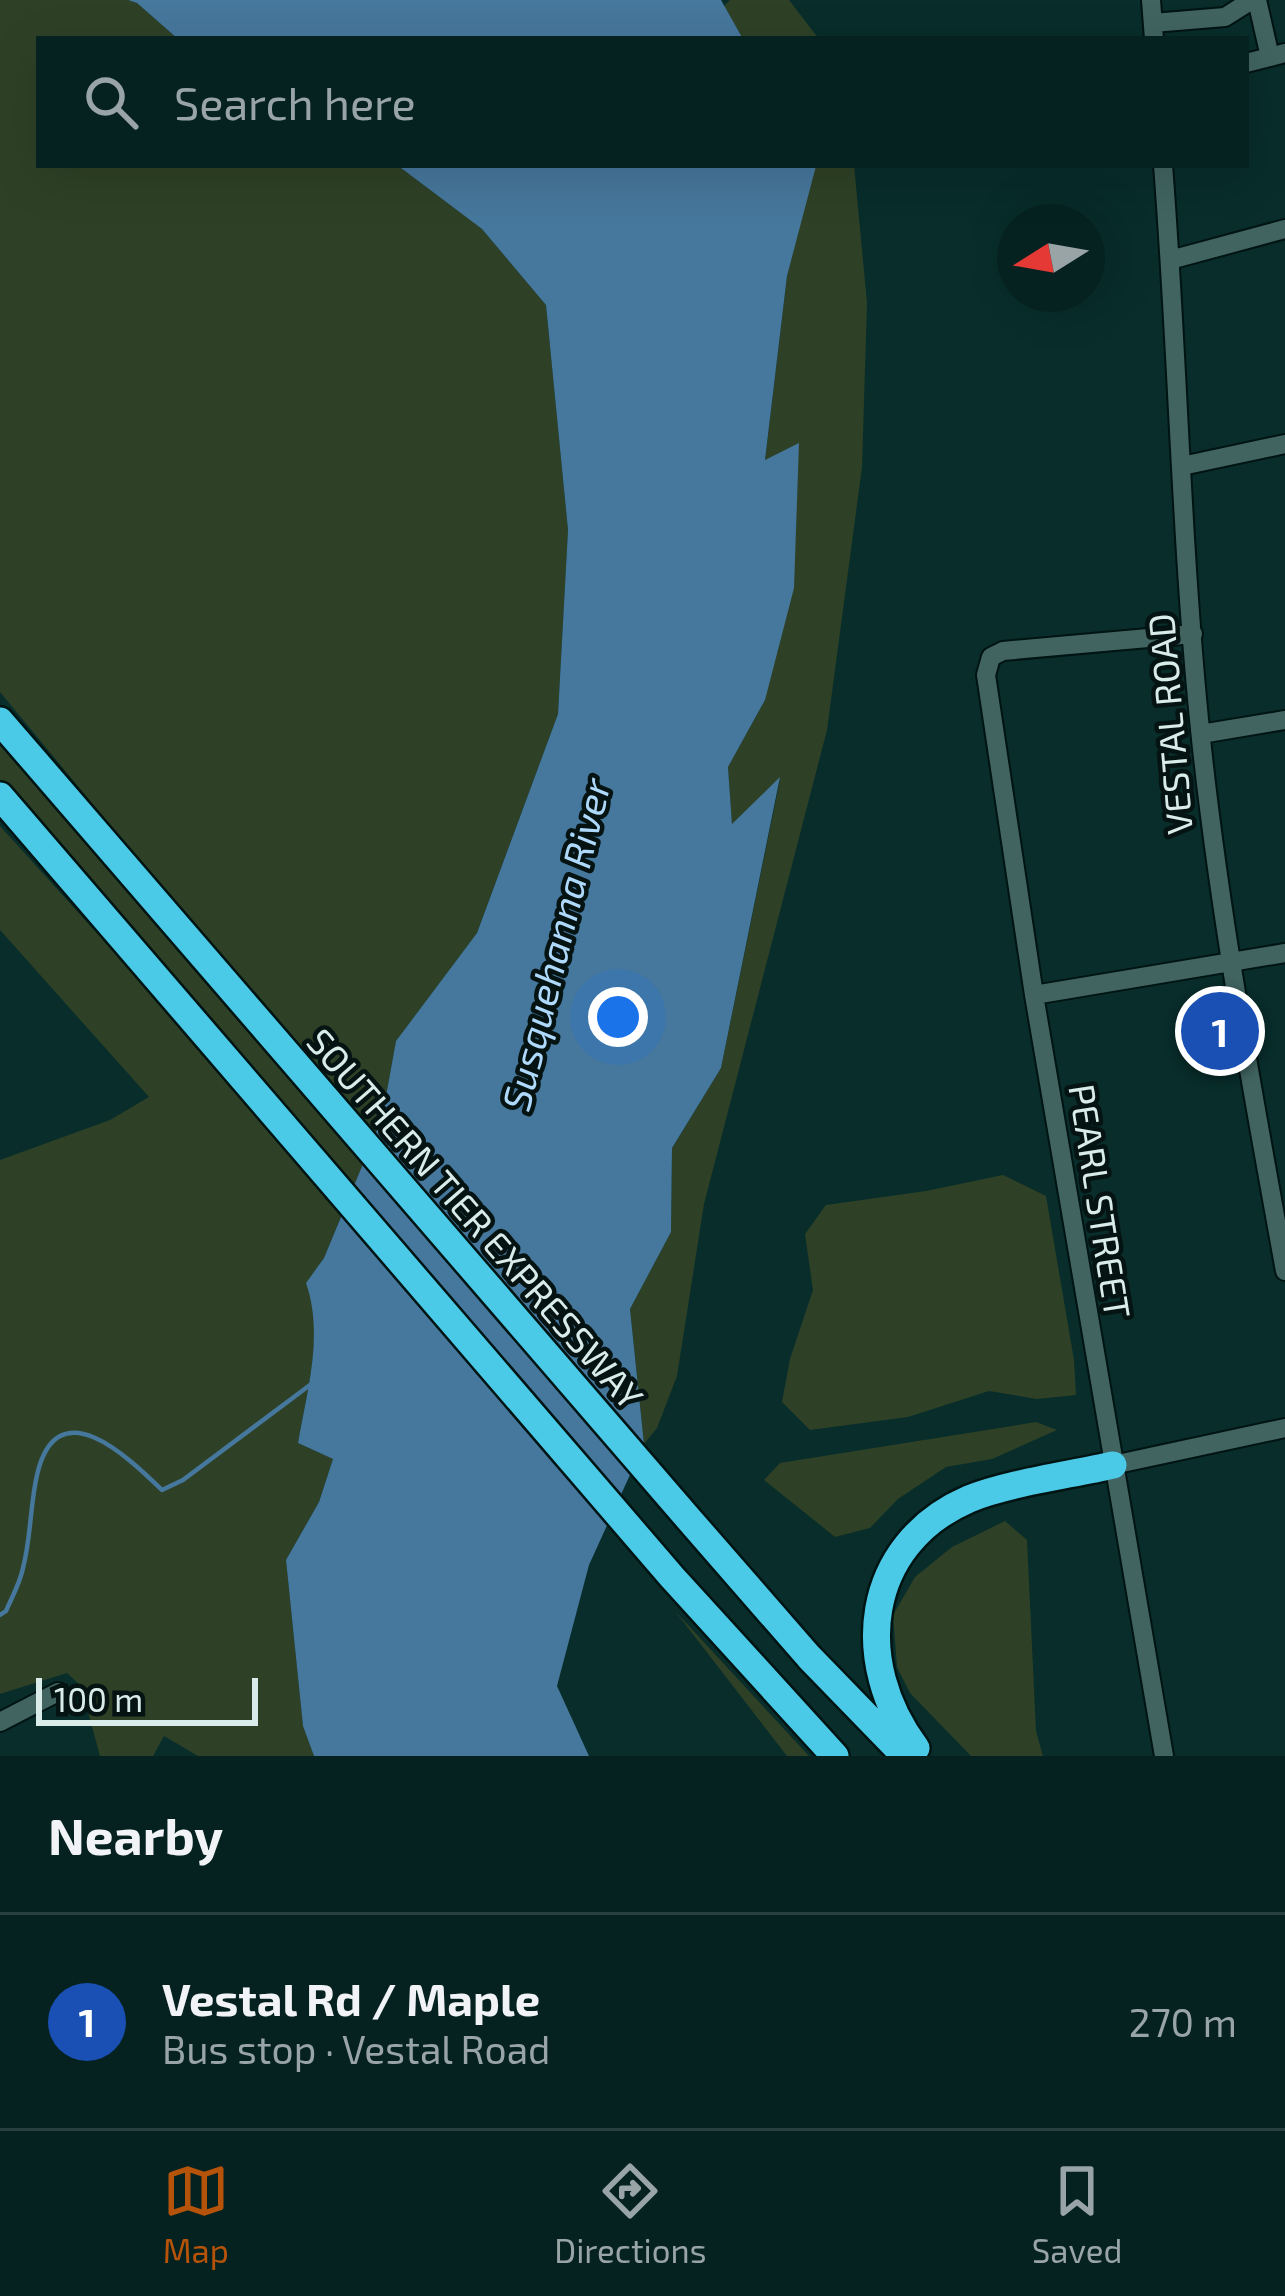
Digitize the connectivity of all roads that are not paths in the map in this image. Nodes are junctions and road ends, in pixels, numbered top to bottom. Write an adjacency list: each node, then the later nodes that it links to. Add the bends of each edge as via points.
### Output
1 (1151, 0): 3 (street)
2 (1254, 0): 3 (street, via 1225,16); 4 (street)
3 (1153, 31)
4 (1278, 55)
5 (1163, 168): 7 (street, VESTAL ROAD)
6 (1285, 229): 7 (street)
7 (1170, 260): 9 (street, VESTAL ROAD)
8 (1285, 443): 9 (street)
9 (1182, 466): 10 (street, VESTAL ROAD)
10 (1193, 634): 13 (street, VESTAL ROAD); 17 (street, PEARL STREET, via 992,657 986,675)
11 (1285, 720): 13 (street)
12 (0, 721): 25 (highway, SOUTHERN TIER EXPRESSWAY, via 809,1657)
13 (1201, 734): 16 (street, VESTAL ROAD)
14 (0, 796): 24 (highway)
15 (1285, 953): 16 (street)
16 (1230, 963): 17 (street); 18 (street, VESTAL ROAD)
17 (1034, 994): 21 (street, PEARL STREET)
18 (1278, 1196): 19 (street, VESTAL ROAD)
19 (1285, 1271)
20 (1285, 1428): 21 (street)
21 (1113, 1465): 26 (highway, via 970,1498 935,1519 894,1567 875,1618 875,1645 886,1700); 27 (street, PEARL STREET)
22 (58, 1692): 23 (street)
23 (0, 1722)
24 (835, 1756)
25 (905, 1756)
26 (922, 1756)
27 (1164, 1756)

